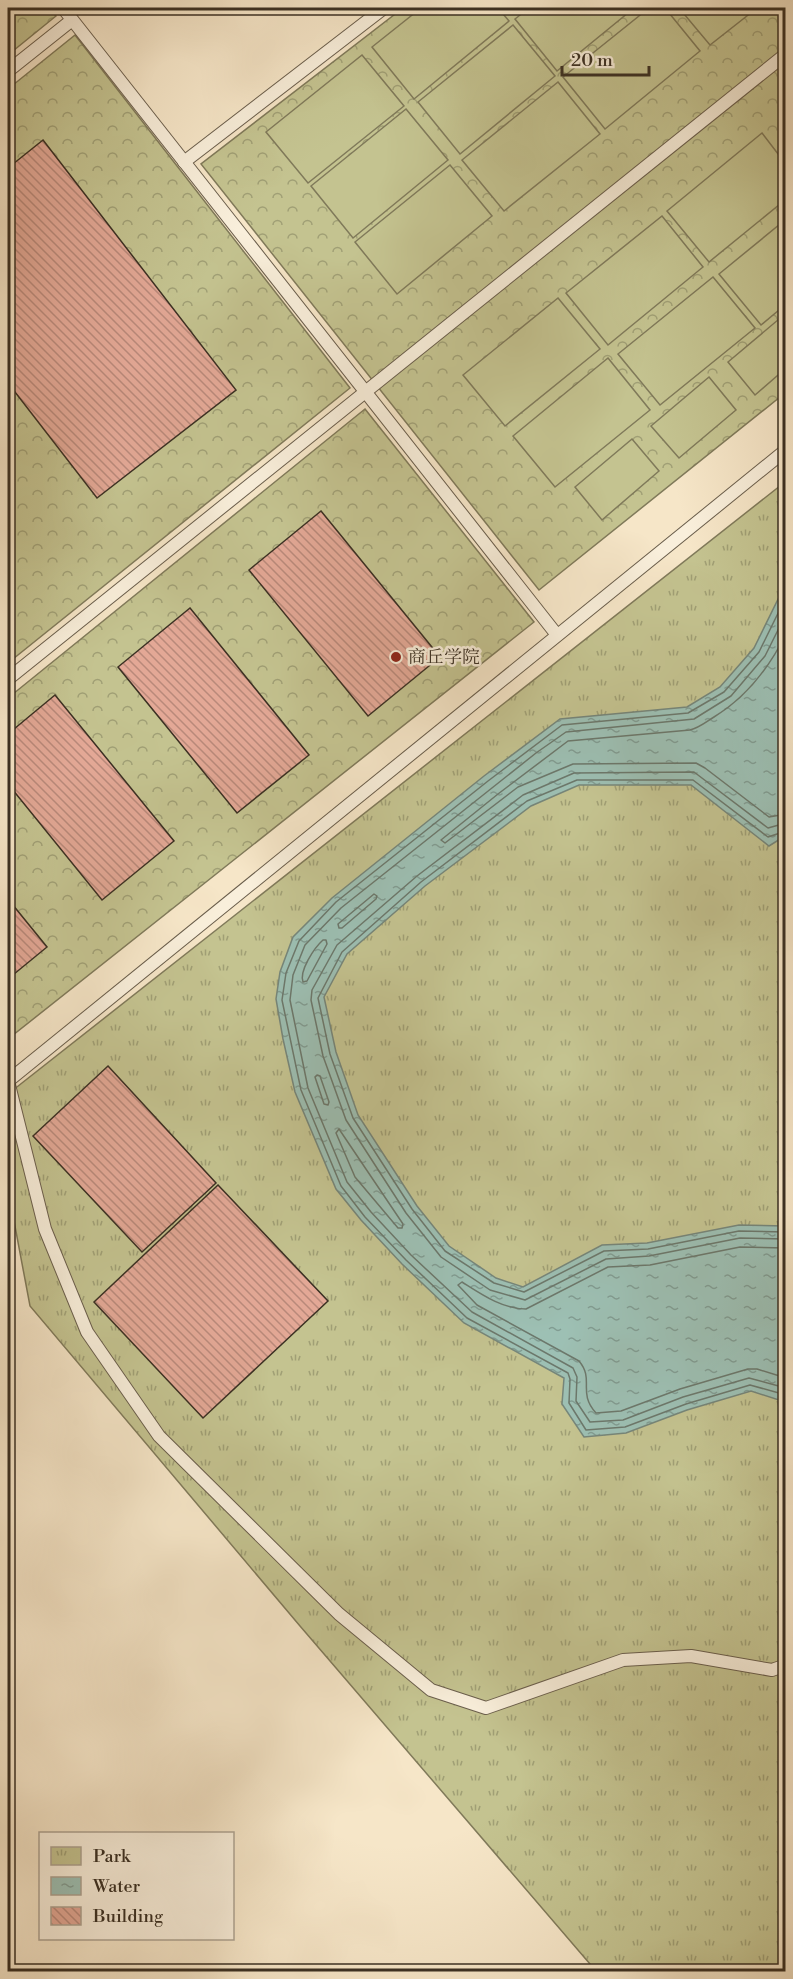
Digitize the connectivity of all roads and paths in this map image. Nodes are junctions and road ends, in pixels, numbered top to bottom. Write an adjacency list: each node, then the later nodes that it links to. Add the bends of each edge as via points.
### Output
1 (63, 8): 3 (lane)
2 (384, 8): 6 (lane)
3 (72, 20): 5 (lane); 6 (lane)
4 (786, 54): 7 (lane)
5 (8, 71)
6 (184, 162): 7 (lane)
7 (365, 392): 9 (lane); 10 (lane)
8 (786, 450): 9 (lane)
9 (557, 635): 11 (lane)
10 (8, 679)
11 (8, 1081): 12 (lane, via 45,1229 87,1332 159,1436 339,1614 431,1690 486,1708 623,1660 691,1656 772,1670)
12 (786, 1665)

